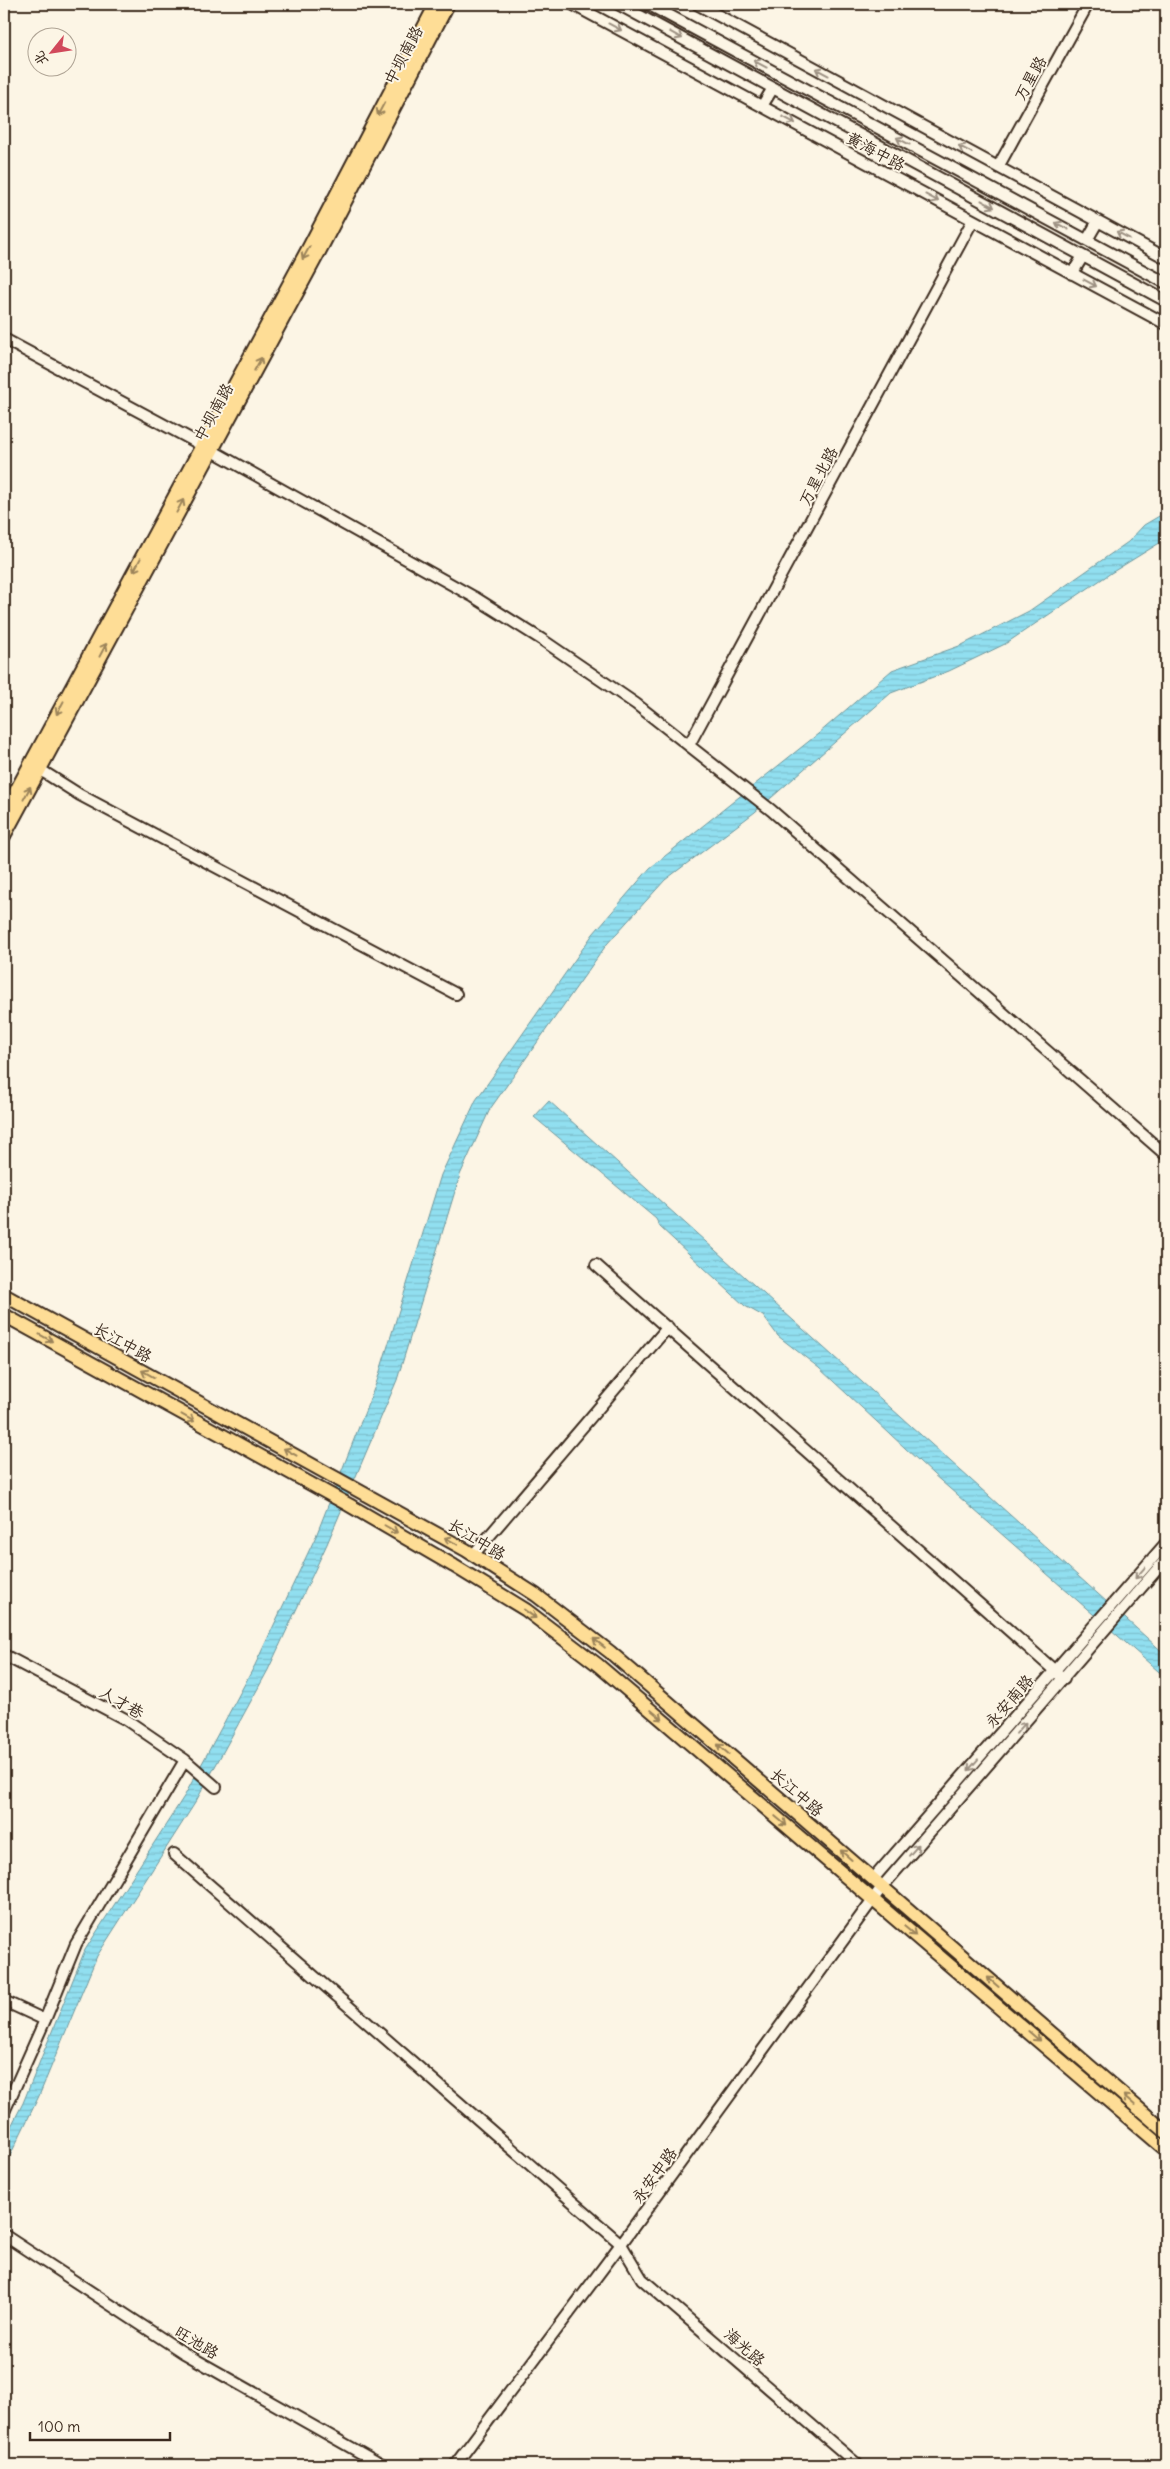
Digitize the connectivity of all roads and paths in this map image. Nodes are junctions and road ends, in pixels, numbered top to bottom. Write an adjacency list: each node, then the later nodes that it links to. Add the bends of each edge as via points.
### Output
1 (436, 4): 21 (main road, 中坝南路, one-way to 21)
2 (448, 4): 21 (main road, 中坝南路, one-way to 2, via 319,252)
3 (572, 4): 9 (street, 黄海中路, one-way to 9)
4 (618, 4): 8 (street, 黄海中路, one-way to 8)
5 (648, 4): 13 (street, 黄海中路, one-way to 5)
6 (697, 4): 10 (street, one-way to 6)
7 (1088, 4): 10 (street, 万星路)
8 (773, 88): 9 (street); 14 (street, 黄海中路, one-way to 14)
9 (762, 106): 11 (street, 黄海中路, one-way to 11)
10 (998, 167): 12 (street)
11 (973, 220): 16 (street, 黄海中路); 22 (street, 万星北路)
12 (1098, 221): 13 (street); 15 (street, one-way to 12)
13 (1088, 240): 17 (street, 黄海中路)
14 (1083, 256): 16 (street); 18 (street, 黄海中路)
15 (1166, 258)
16 (1072, 274): 19 (street, 黄海中路, one-way to 19)
17 (1166, 283)
18 (1166, 301)
19 (1166, 324)
20 (4, 339): 21 (street)
21 (206, 447): 22 (street, via 474,597 636,704); 23 (main road, 中坝南路, one-way to 21); 24 (main road, 中坝南路, one-way to 24)
22 (689, 746): 27 (street, via 768,808)
23 (39, 770): 25 (main road, 中坝南路, one-way to 23); 26 (street, via 80,795)
24 (4, 813)
25 (4, 836)
26 (456, 994)
27 (1166, 1156)
28 (596, 1265): 31 (street)
29 (4, 1295): 33 (main road, 长江中路, one-way to 29)
30 (4, 1315): 42 (main road, 长江中路, one-way to 42, via 349,1505 526,1610 598,1665)
31 (668, 1327): 33 (street); 36 (street)
32 (1166, 1543): 36 (street, 永安南路, one-way to 36)
33 (473, 1554): 41 (main road, 长江中路, one-way to 33, via 610,1652 536,1595)
34 (1166, 1559): 37 (street, 永安南路)
35 (4, 1655): 38 (street, 人才巷, via 125,1719)
36 (1056, 1671): 37 (street); 41 (street, 永安南路, one-way to 41)
37 (1064, 1679): 41 (street, 永安南路, one-way to 37)
38 (188, 1763): 39 (street, 人才巷); 44 (street, via 76,1944)
39 (214, 1786)
40 (174, 1854): 49 (street, 海光路)
41 (878, 1883): 42 (street, 永安中路); 46 (main road, 长江中路, one-way to 41)
42 (873, 1899): 47 (main road, 长江中路, one-way to 47); 49 (street, 永安中路)
43 (4, 2001): 44 (street)
44 (45, 2020): 45 (street)
45 (4, 2112)
46 (1166, 2132)
47 (1166, 2150)
48 (4, 2235): 50 (street, 旺池路, via 184,2353)
49 (621, 2244): 51 (street, 永安中路); 52 (street, 海光路, via 642,2279)
50 (382, 2465)
51 (455, 2465)
52 (858, 2465)

